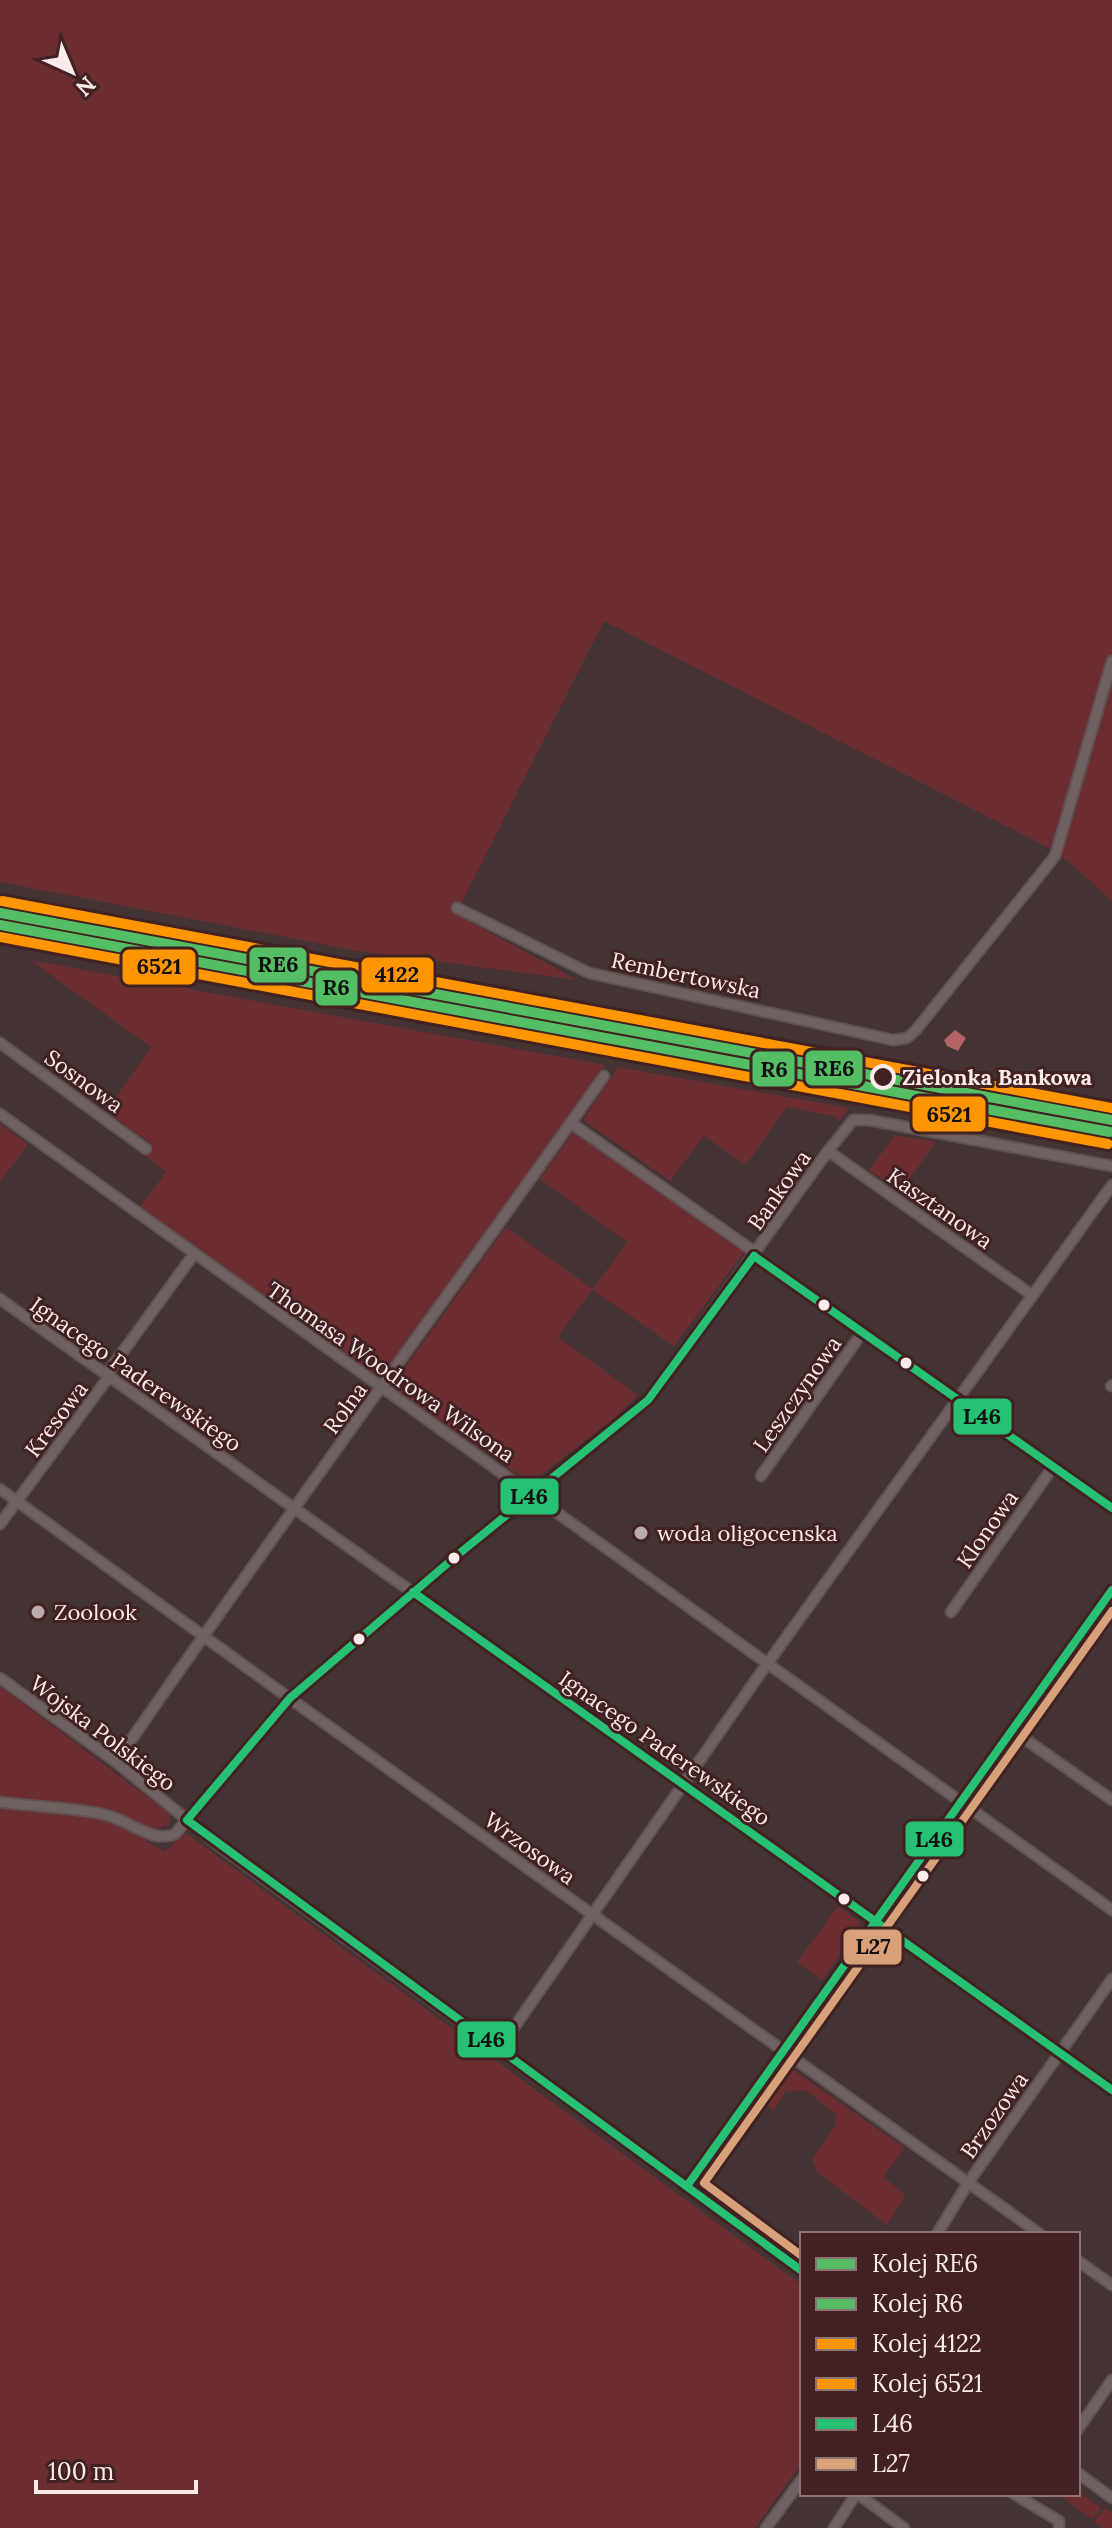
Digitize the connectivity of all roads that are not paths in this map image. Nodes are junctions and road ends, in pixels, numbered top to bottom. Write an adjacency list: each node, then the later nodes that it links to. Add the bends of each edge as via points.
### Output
1 (1112, 661): 2 (street, Rembertowska, via 1055,856 907,1038 893,1040 589,973)
2 (457, 908)
3 (0, 1043): 7 (street, Sosnowa)
4 (604, 1076): 6 (street, Rolna)
5 (0, 1114): 11 (street, Thomasa Woodrowa Wilsona)
6 (571, 1123): 12 (street); 17 (street, Rolna)
7 (146, 1149)
8 (828, 1151): 9 (street, Bankowa, via 858,1118); 12 (street, Bankowa); 13 (street, Kasztanowa)
9 (1112, 1166)
10 (1112, 1185): 13 (street)
11 (194, 1254): 16 (street, Kresowa); 17 (street, Thomasa Woodrowa Wilsona)
12 (754, 1256): 15 (street); 22 (street, Bankowa, via 648,1400)
13 (1032, 1295): 18 (street)
14 (0, 1299): 16 (street, Ignacego Paderewskiego)
15 (862, 1333): 18 (street); 20 (street, Leszczynowa)
16 (108, 1376): 23 (street, Kresowa); 24 (street, Ignacego Paderewskiego)
17 (382, 1389): 22 (street, Thomasa Woodrowa Wilsona); 24 (street, Rolna)
18 (958, 1400): 19 (street); 31 (street)
19 (1053, 1467): 25 (street); 29 (street, Klonowa)
20 (761, 1476)
21 (0, 1489): 23 (street, Wrzosowa)
22 (532, 1494): 28 (street, Bankowa); 31 (street, Thomasa Woodrowa Wilsona)
23 (17, 1501): 26 (street, Kresowa); 30 (street, Wrzosowa)
24 (293, 1507): 28 (street, Ignacego Paderewskiego); 30 (street, Rolna)
25 (1112, 1508)
26 (0, 1524)
27 (1112, 1590): 34 (street)
28 (413, 1592): 33 (street, Bankowa); 36 (street, Ignacego Paderewskiego)
29 (951, 1612)
30 (204, 1634): 33 (street, Wrzosowa); 35 (street, Rolna)
31 (769, 1663): 36 (street); 39 (street, Thomasa Woodrowa Wilsona)
32 (0, 1678): 35 (street, Wojska Polskiego)
33 (290, 1698): 40 (street, Bankowa); 42 (street, Wrzosowa)
34 (1012, 1730): 37 (street); 39 (street)
35 (116, 1762): 40 (street, Wojska Polskiego)
36 (683, 1784): 42 (street); 43 (street, Ignacego Paderewskiego)
37 (1112, 1800)
38 (0, 1802): 40 (street, via 105,1814 161,1838 175,1834)
39 (961, 1802): 41 (street, Thomasa Woodrowa Wilsona); 43 (street)
40 (187, 1820): 45 (street, Wojska Polskiego)
41 (1112, 1910)
42 (593, 1915): 45 (street); 46 (street, Wrzosowa)
43 (876, 1921): 46 (street); 47 (street, Ignacego Paderewskiego)
44 (1112, 1979): 47 (street, Brzozowa)
45 (499, 2049): 50 (street, Wojska Polskiego)
46 (783, 2050): 49 (street, Wrzosowa); 50 (street)
47 (1059, 2052): 48 (street, Ignacego Paderewskiego); 49 (street, Brzozowa)
48 (1112, 2090)
49 (968, 2183): 51 (street, Brzozowa); 52 (street, Wrzosowa)
50 (687, 2186): 54 (street, Wojska Polskiego)
51 (938, 2232)
52 (1037, 2232)
53 (1080, 2262): 55 (street)
54 (800, 2270)
55 (1112, 2285)
56 (1112, 2380): 57 (street)
57 (1080, 2426)
58 (1080, 2474): 63 (street)
59 (800, 2482): 64 (street)
60 (856, 2496): 65 (street)
61 (860, 2496): 66 (street)
62 (1029, 2498): 67 (street, via 1059,2521)
63 (1112, 2498)
64 (766, 2528)
65 (834, 2528)
66 (904, 2528)
67 (1059, 2528)

